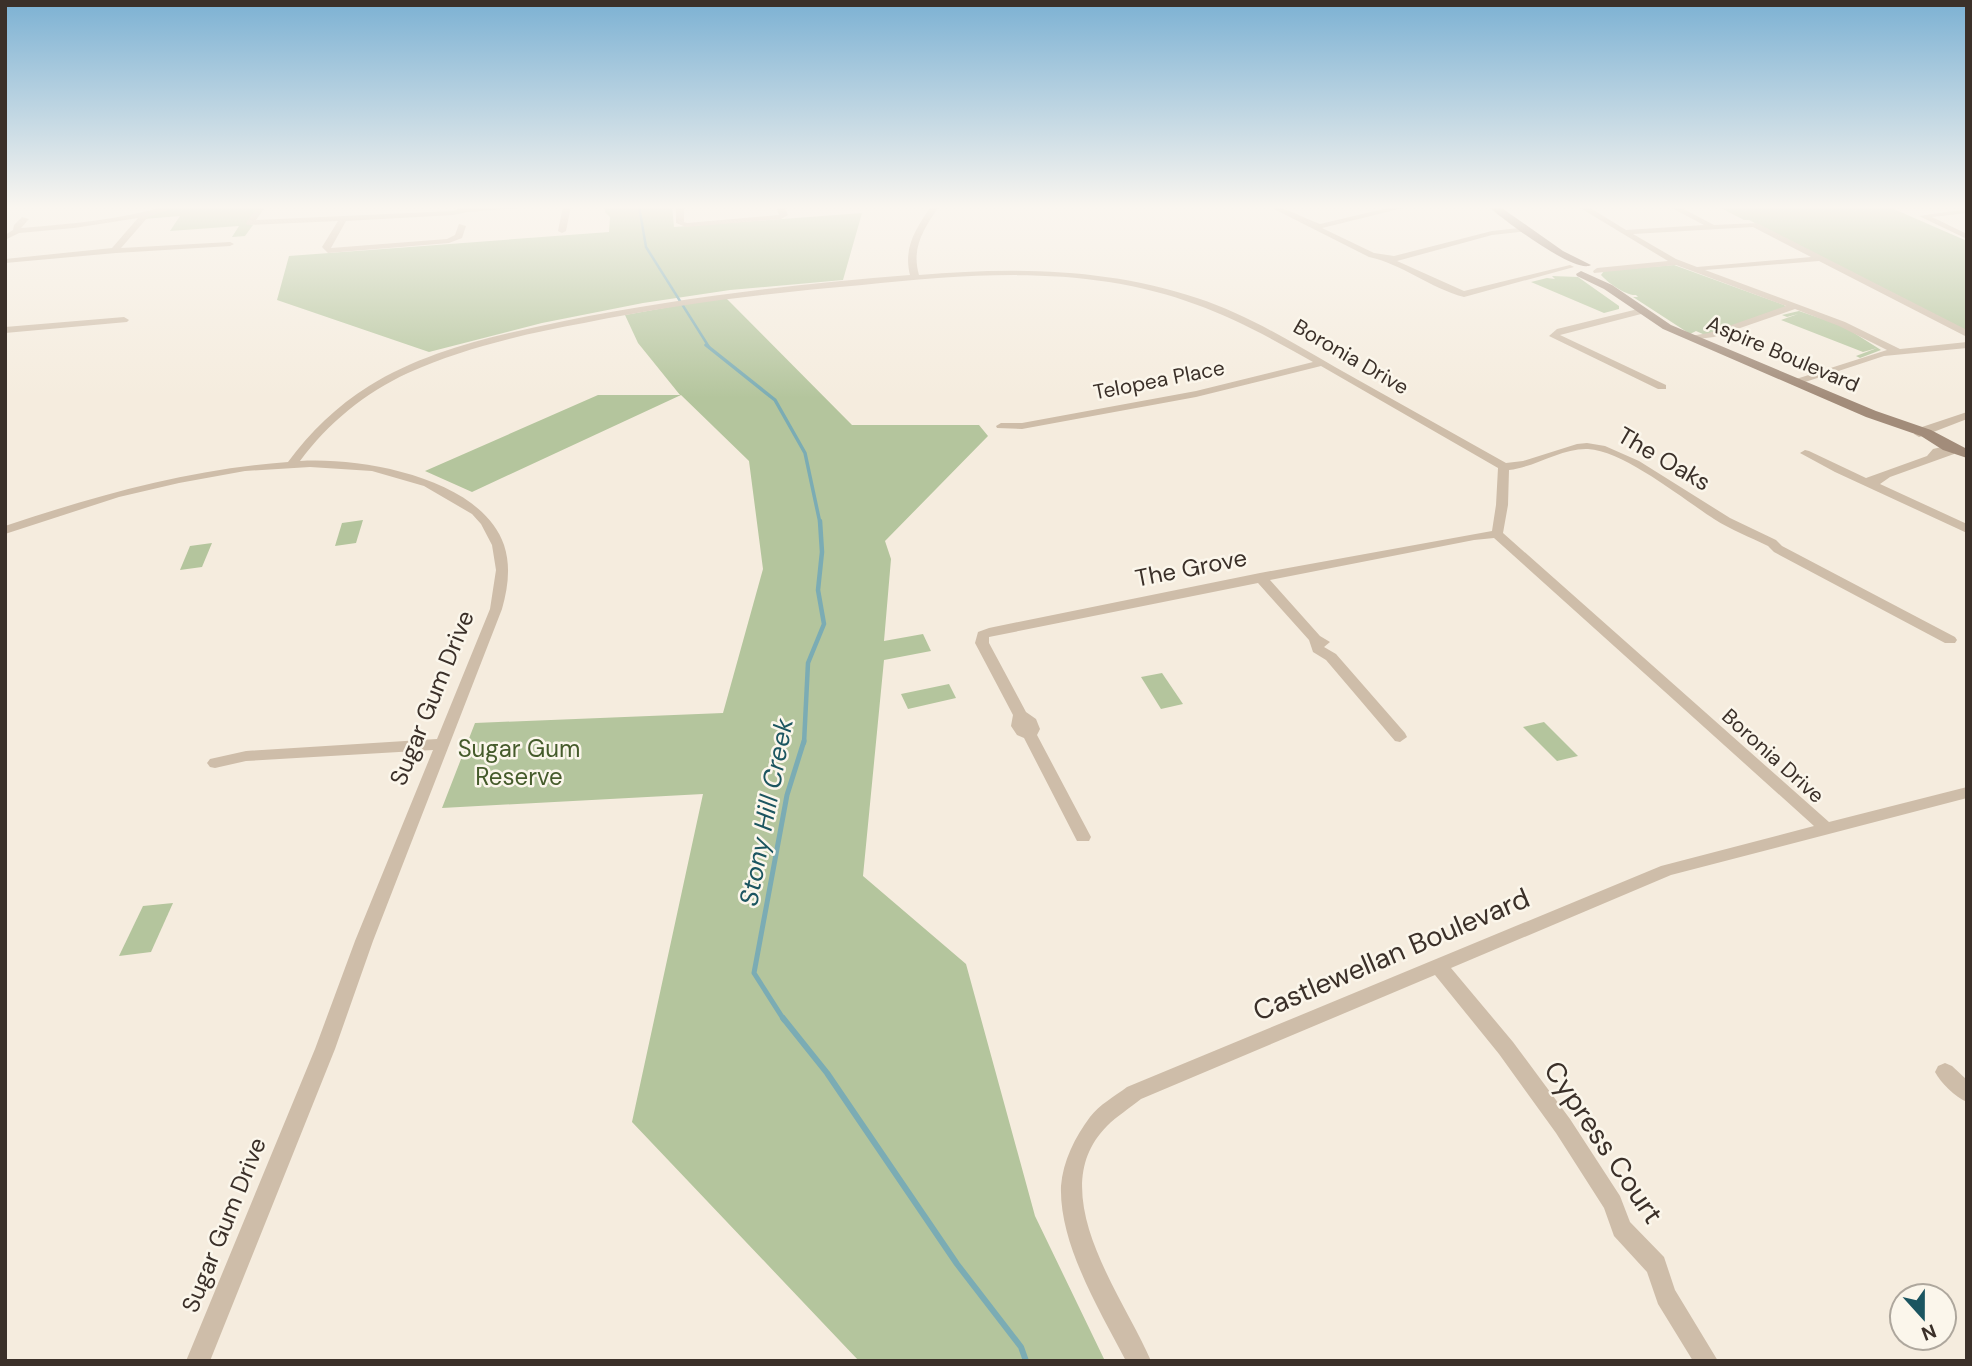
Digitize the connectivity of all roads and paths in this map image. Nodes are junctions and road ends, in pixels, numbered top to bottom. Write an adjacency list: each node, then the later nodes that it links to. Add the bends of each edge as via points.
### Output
1 (913, 270): 7 (street)
2 (1414, 270): 3 (street, via 1464,294 1542,273)
3 (1584, 270): 4 (street); 9 (street, Aspire Boulevard)
4 (1587, 270)
5 (1698, 270): 8 (street)
6 (1841, 270): 12 (street)
7 (915, 277): 16 (street, Boronia Drive, via 1017,271 1146,286 1224,310); 25 (street, Boronia Drive, via 701,298 477,344 402,372 356,399 328,421)
8 (1799, 307): 13 (street); 15 (street)
9 (1644, 312): 13 (street, Aspire Boulevard, via 1667,327); 18 (street, via 1569,330 1561,337)
10 (124, 320): 11 (street)
11 (5, 330)
12 (1967, 334)
13 (1701, 338): 17 (street, Aspire Boulevard)
14 (1964, 344): 15 (street)
15 (1894, 352): 17 (street)
16 (1323, 363): 20 (street, Telopea Place, via 1196,394 1023,426); 26 (street, Boronia Drive)
17 (1799, 384): 21 (street, Aspire Boulevard)
18 (1662, 387)
19 (1967, 415): 21 (street)
20 (1001, 426)
21 (1926, 431): 22 (street, Aspire Boulevard)
22 (1944, 452): 24 (street, Aspire Boulevard); 27 (street)
23 (1805, 453): 27 (street, via 1839,470)
24 (1967, 455)
25 (292, 464): 29 (street, Sugar Gum Drive, via 147,485); 34 (street, Sugar Gum Drive, via 358,467 421,481 470,507 494,534 501,552 501,594)
26 (1504, 467): 30 (street); 32 (street, The Oaks, via 1525,466 1580,447 1602,448 1760,543)
27 (1875, 480): 28 (street, via 1899,498)
28 (1967, 529)
29 (5, 530)
30 (1497, 534): 31 (street, The Grove); 37 (street, Boronia Drive)
31 (1260, 577): 33 (street, via 1315,639 1318,649 1331,657); 38 (street, The Grove, via 983,635 982,643 1020,715 1018,726 1030,735)
32 (1950, 640)
33 (1400, 737)
34 (442, 744): 35 (street, via 246,755); 42 (street, Sugar Gum Drive)
35 (215, 763)
36 (1967, 792): 37 (street, Castlewellan Boulevard)
37 (1826, 828): 39 (street, Castlewellan Boulevard, via 1667,870)
38 (1083, 837)
39 (1438, 965): 43 (street, Castlewellan Boulevard, via 1134,1093 1091,1130 1072,1180 1076,1228); 44 (street, Cypress Court, via 1563,1126 1612,1203 1622,1229 1656,1265 1667,1296)
40 (1945, 1072): 41 (street)
41 (1967, 1093)
42 (198, 1361)
43 (1139, 1361)
44 (1706, 1361)

